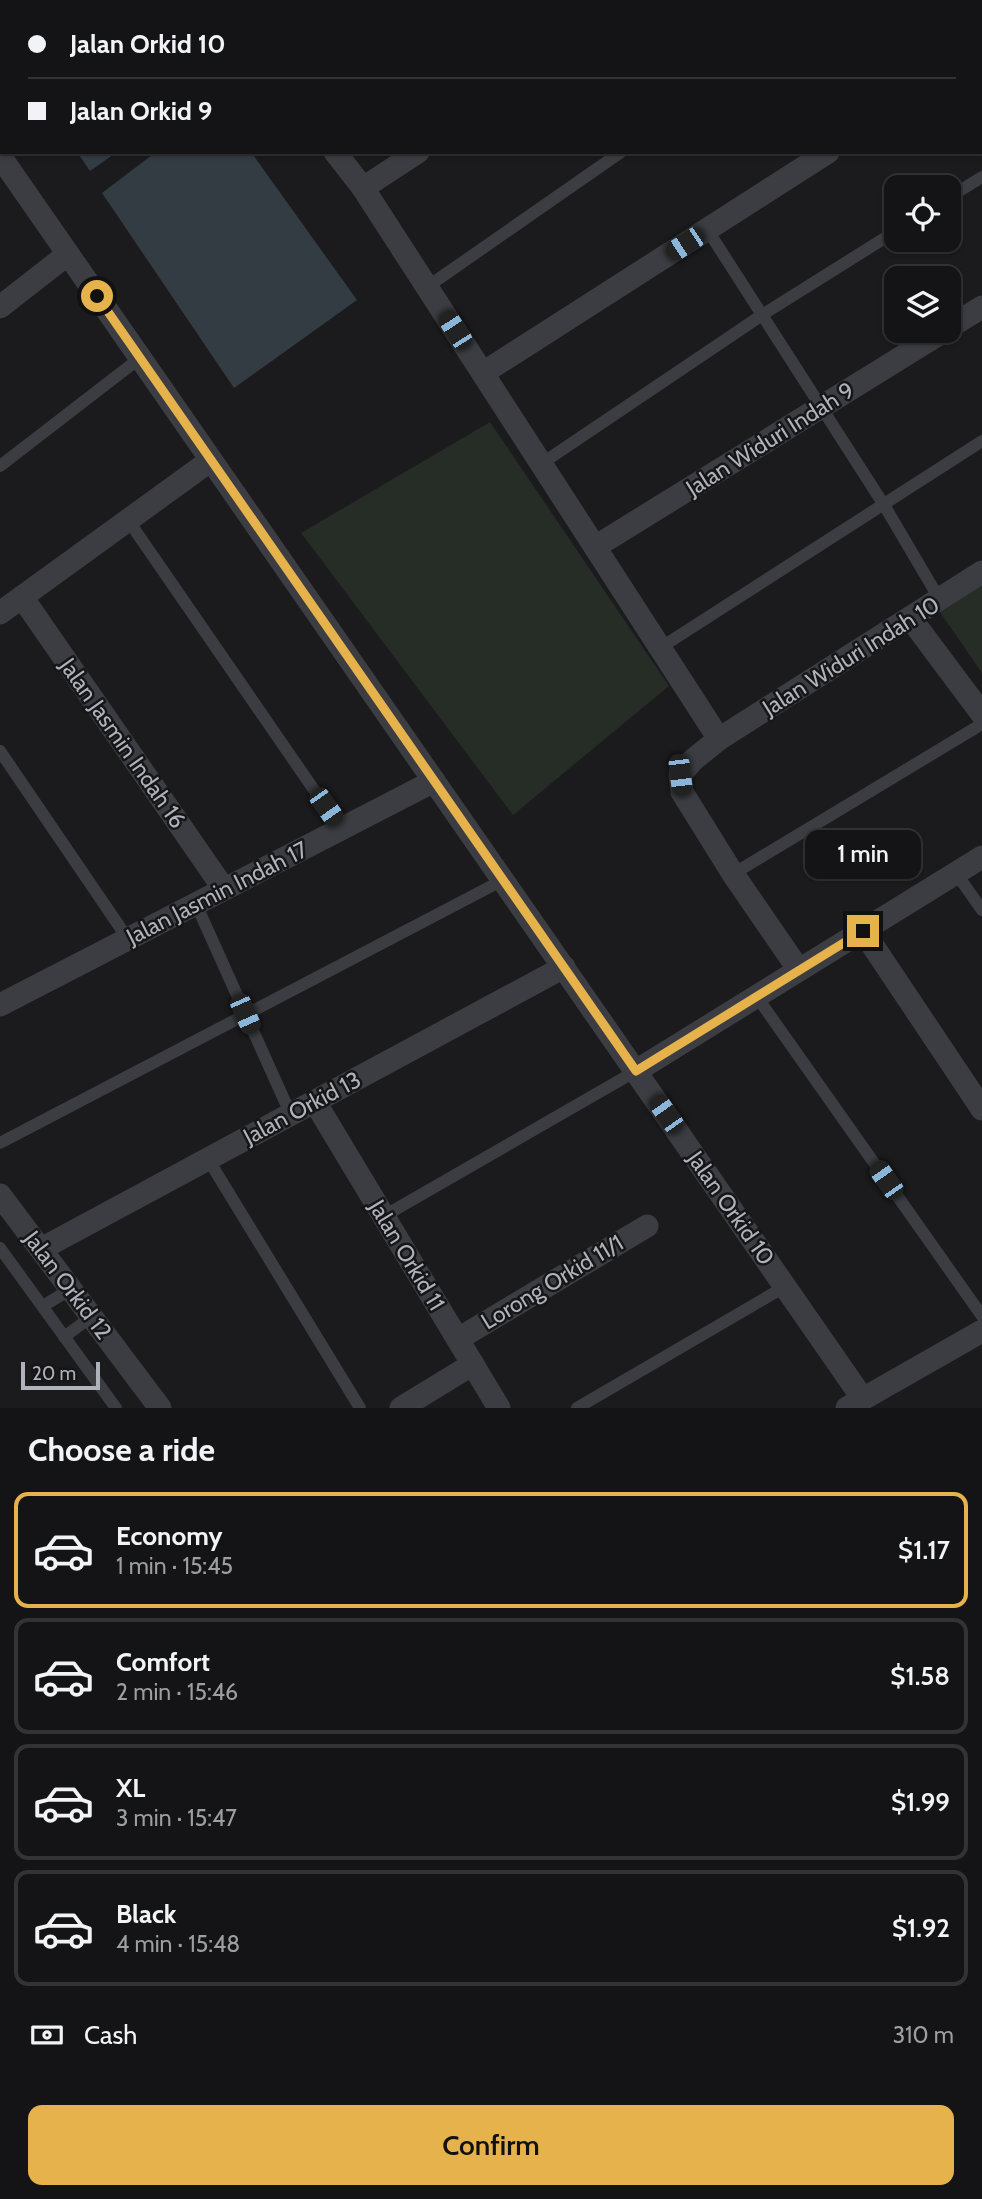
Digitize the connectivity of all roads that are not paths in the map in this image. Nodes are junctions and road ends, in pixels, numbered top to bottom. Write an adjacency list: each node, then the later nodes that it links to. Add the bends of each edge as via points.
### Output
1 (337, 154): 7 (street)
2 (415, 154): 7 (street)
3 (618, 154): 12 (lane)
4 (825, 154): 9 (street)
5 (0, 156): 11 (street, Jalan Orkid 10)
6 (982, 177): 8 (lane)
7 (363, 188): 12 (street)
8 (961, 190)
9 (707, 229): 15 (lane); 19 (street)
10 (884, 239): 15 (lane)
11 (68, 254): 13 (street); 18 (street, Jalan Orkid 10)
12 (427, 287): 19 (street)
13 (0, 307)
14 (982, 307): 16 (street)
15 (762, 315): 20 (lane); 23 (lane)
16 (961, 320)
17 (925, 343): 20 (street, Jalan Widuri Indah 9)
18 (141, 358): 22 (street, Jalan Orkid 10); 24 (lane)
19 (483, 373): 23 (street)
20 (820, 408): 25 (lane); 27 (street, Jalan Widuri Indah 9)
21 (982, 441): 25 (lane)
22 (211, 460): 26 (street); 38 (street, Jalan Orkid 10)
23 (541, 464): 27 (street)
24 (0, 466)
25 (884, 505): 30 (lane); 33 (lane)
26 (128, 520): 29 (street); 39 (lane)
27 (595, 547): 33 (street)
28 (982, 572): 30 (street, Jalan Widuri Indah 10)
29 (22, 597): 31 (street); 44 (street, Jalan Jasmin Indah 16)
30 (940, 600): 32 (street, Jalan Widuri Indah 10)
31 (0, 613)
32 (911, 618): 34 (street); 36 (street, Jalan Widuri Indah 10)
33 (660, 648): 36 (street)
34 (982, 714)
35 (982, 724): 42 (lane)
36 (719, 740): 42 (street, Jalan Widuri Indah 10, via 680,775 682,792)
37 (0, 751): 48 (lane)
38 (435, 781): 39 (street, Jalan Jasmin Indah 17); 43 (street, Jalan Orkid 10)
39 (341, 829): 44 (street, Jalan Jasmin Indah 17)
40 (982, 857): 41 (street)
41 (956, 873): 46 (lane); 47 (street)
42 (733, 874): 50 (street)
43 (503, 880): 49 (street, Jalan Orkid 10); 53 (lane)
44 (224, 889): 45 (street, Jalan Jasmin Indah 17)
45 (196, 904): 48 (street, Jalan Jasmin Indah 17); 53 (lane)
46 (982, 910)
47 (863, 931): 50 (street); 56 (street)
48 (128, 939): 52 (street, Jalan Jasmin Indah 17)
49 (564, 967): 54 (street, Jalan Orkid 10); 55 (street, Jalan Orkid 13)
50 (799, 970): 51 (street)
51 (757, 997): 54 (street); 68 (lane)
52 (2, 999)
53 (245, 1014): 57 (lane); 58 (lane)
54 (636, 1071): 61 (lane); 65 (street, Jalan Orkid 10)
55 (315, 1102): 57 (street, Jalan Orkid 13); 61 (street, Jalan Orkid 11)
56 (982, 1109)
57 (291, 1115): 59 (street, Jalan Orkid 13)
58 (0, 1143)
59 (208, 1159): 64 (street, Jalan Orkid 13); 77 (lane)
60 (0, 1195): 64 (street, Jalan Orkid 12)
61 (384, 1216): 72 (street, Jalan Orkid 11)
62 (647, 1226): 72 (street, Lorong Orkid 11/1)
63 (0, 1248): 67 (lane)
64 (41, 1249): 66 (street, Jalan Orkid 12)
65 (786, 1286): 74 (street, Jalan Orkid 10); 80 (lane)
66 (71, 1289): 67 (lane); 69 (street, Jalan Orkid 12)
67 (43, 1307): 71 (lane)
68 (982, 1316)
69 (92, 1317): 71 (lane); 76 (street, Jalan Orkid 12)
70 (982, 1331): 74 (street)
71 (64, 1336): 75 (lane)
72 (458, 1339): 73 (street, Jalan Orkid 11)
73 (473, 1364): 78 (street); 79 (street, Jalan Orkid 11)
74 (855, 1403)
75 (116, 1408)
76 (160, 1408)
77 (360, 1408)
78 (401, 1408)
79 (499, 1408)
80 (577, 1408)

